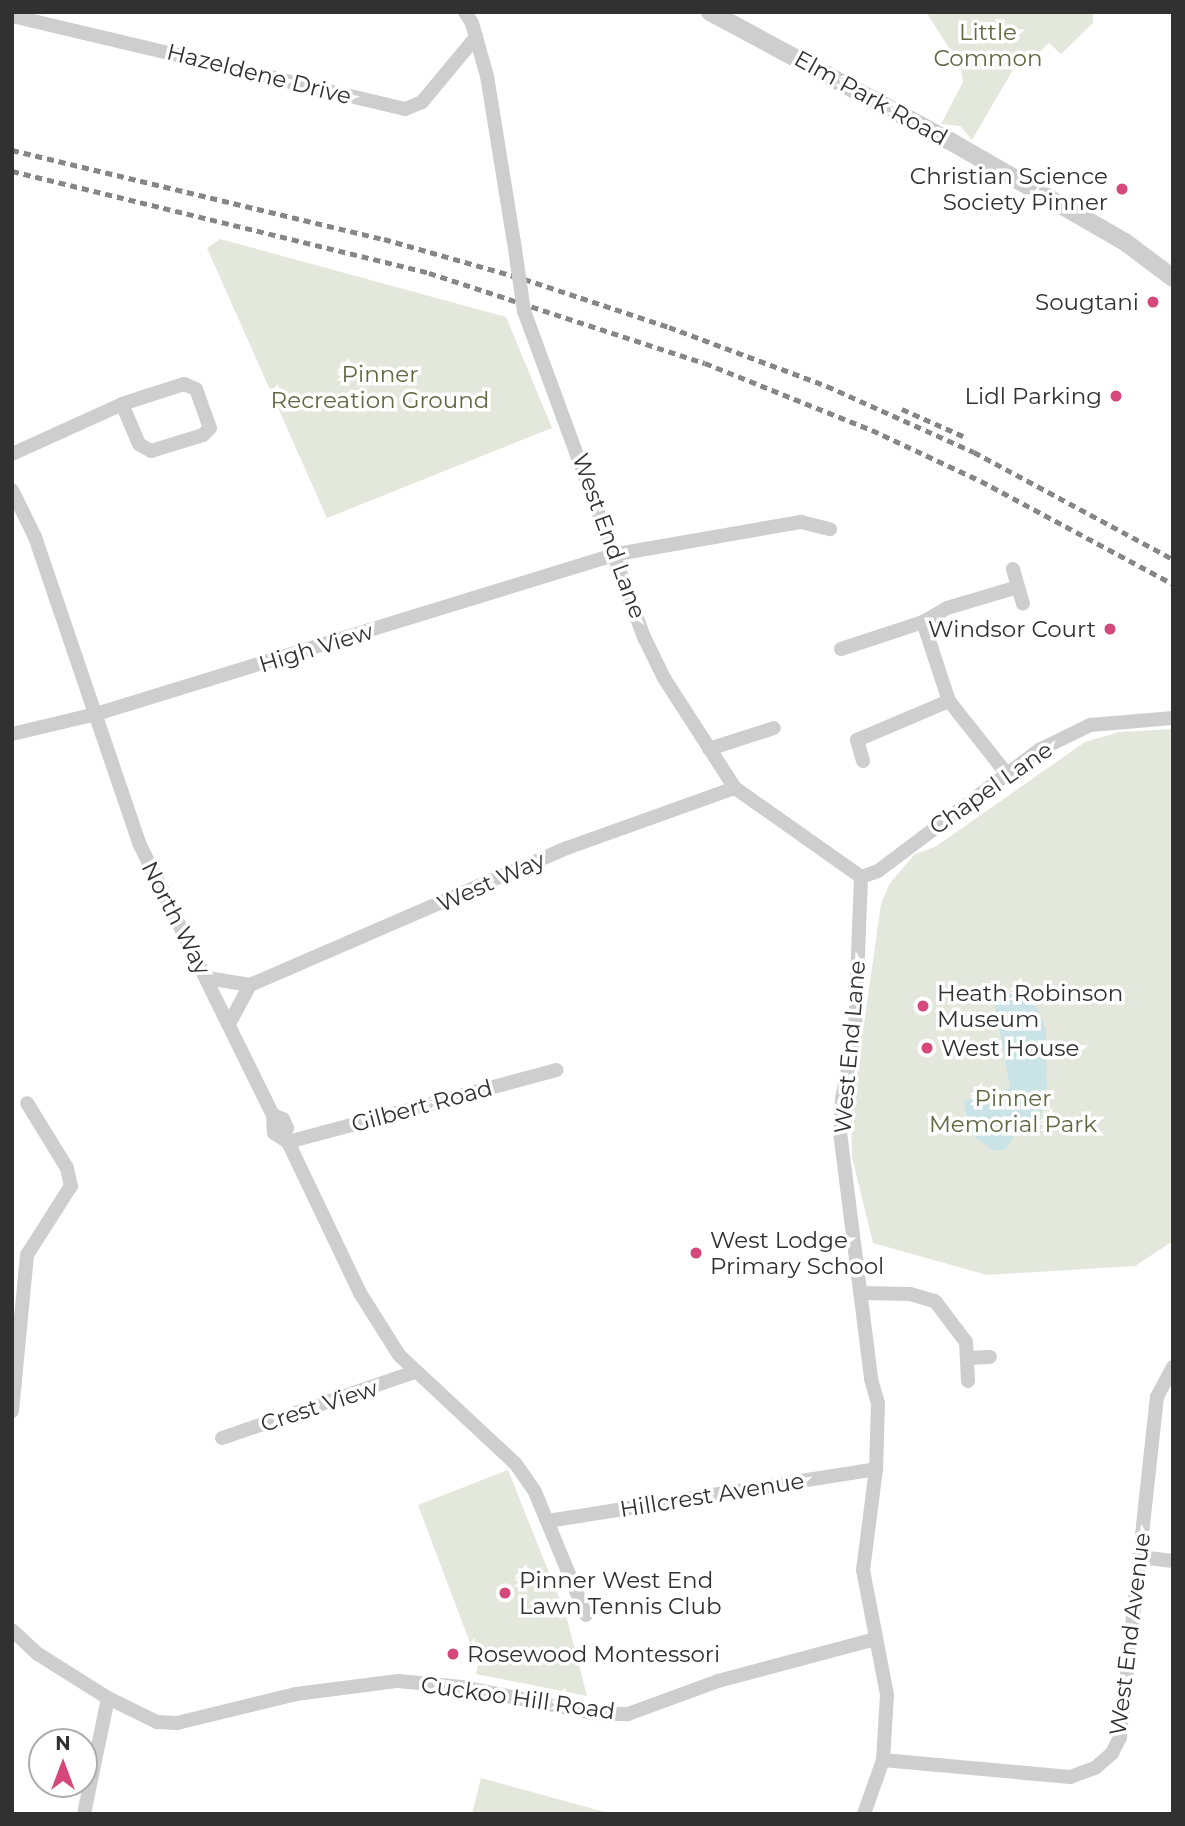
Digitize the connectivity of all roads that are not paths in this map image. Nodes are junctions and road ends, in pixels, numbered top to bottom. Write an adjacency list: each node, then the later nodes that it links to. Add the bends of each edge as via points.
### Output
1 (465, 12): 4 (street, West End Lane)
2 (717, 14): 5 (street, Elm Park Road, via 1125,242)
3 (12, 16): 4 (street, Hazeldene Drive, via 405,109 422,102)
4 (476, 37): 10 (street, West End Lane, bridge, via 487,76 524,311)
5 (1173, 278)
6 (122, 404): 6 (street, via 139,444 151,451 203,435 210,428 196,389 184,384); 7 (street)
7 (12, 454)
8 (12, 490): 17 (street, North Way, via 35,537)
9 (830, 529): 10 (street, High View, via 801,522)
10 (617, 554): 17 (street, High View); 21 (street, West End Lane, via 645,639)
11 (1013, 569): 12 (street)
12 (1018, 587): 13 (street); 14 (street, via 947,608)
13 (1023, 604)
14 (923, 622): 15 (street); 16 (street)
15 (841, 649)
16 (949, 701): 22 (street, via 856,740); 23 (street)
17 (96, 714): 20 (street, High View); 26 (street, North Way, via 139,843)
18 (1173, 718): 23 (street, Chapel Lane, via 1090,725 1039,750)
19 (774, 728): 21 (street)
20 (12, 734)
21 (709, 749): 24 (street, West End Lane)
22 (863, 761)
23 (1006, 773): 25 (street, Chapel Lane, via 878,871)
24 (735, 788): 25 (street, West End Lane); 27 (street, West Way, via 568,848)
25 (860, 877): 32 (street, West End Lane, via 855,1035 840,1132)
26 (207, 978): 27 (street); 28 (street, North Way)
27 (250, 985): 28 (street)
28 (229, 1024): 31 (street, North Way, via 273,1115 283,1119)
29 (556, 1070): 31 (street, Gilbert Road)
30 (27, 1103): 38 (street, via 68,1168 71,1186 27,1255)
31 (286, 1139): 36 (street, via 372,1315)
32 (860, 1293): 34 (street, via 910,1294 935,1301 966,1342); 40 (street, West End Lane, via 878,1403)
33 (990, 1357): 34 (street)
34 (969, 1358): 37 (street)
35 (1173, 1367): 42 (street, West End Avenue, via 1157,1396)
36 (415, 1372): 39 (street, Crest View); 41 (street, via 515,1463)
37 (968, 1381)
38 (12, 1411)
39 (222, 1438)
40 (876, 1469): 41 (street, Hillcrest Avenue); 46 (street, West End Lane, via 863,1570)
41 (548, 1521): 44 (street)
42 (1140, 1558): 43 (street); 48 (street, West End Avenue, via 1121,1737 1095,1768 1070,1777 1053,1777)
43 (1173, 1561)
44 (586, 1615)
45 (12, 1630): 47 (street, Cuckoo Hill Road, via 38,1654)
46 (876, 1639): 47 (street, Cuckoo Hill Road, via 718,1681 628,1714 593,1713 462,1687 398,1681 296,1693 177,1723 157,1722); 48 (street, West End Lane, via 887,1695)
47 (108, 1698): 49 (street)
48 (883, 1760): 50 (street, West End Lane)
49 (84, 1814)
50 (864, 1814)

